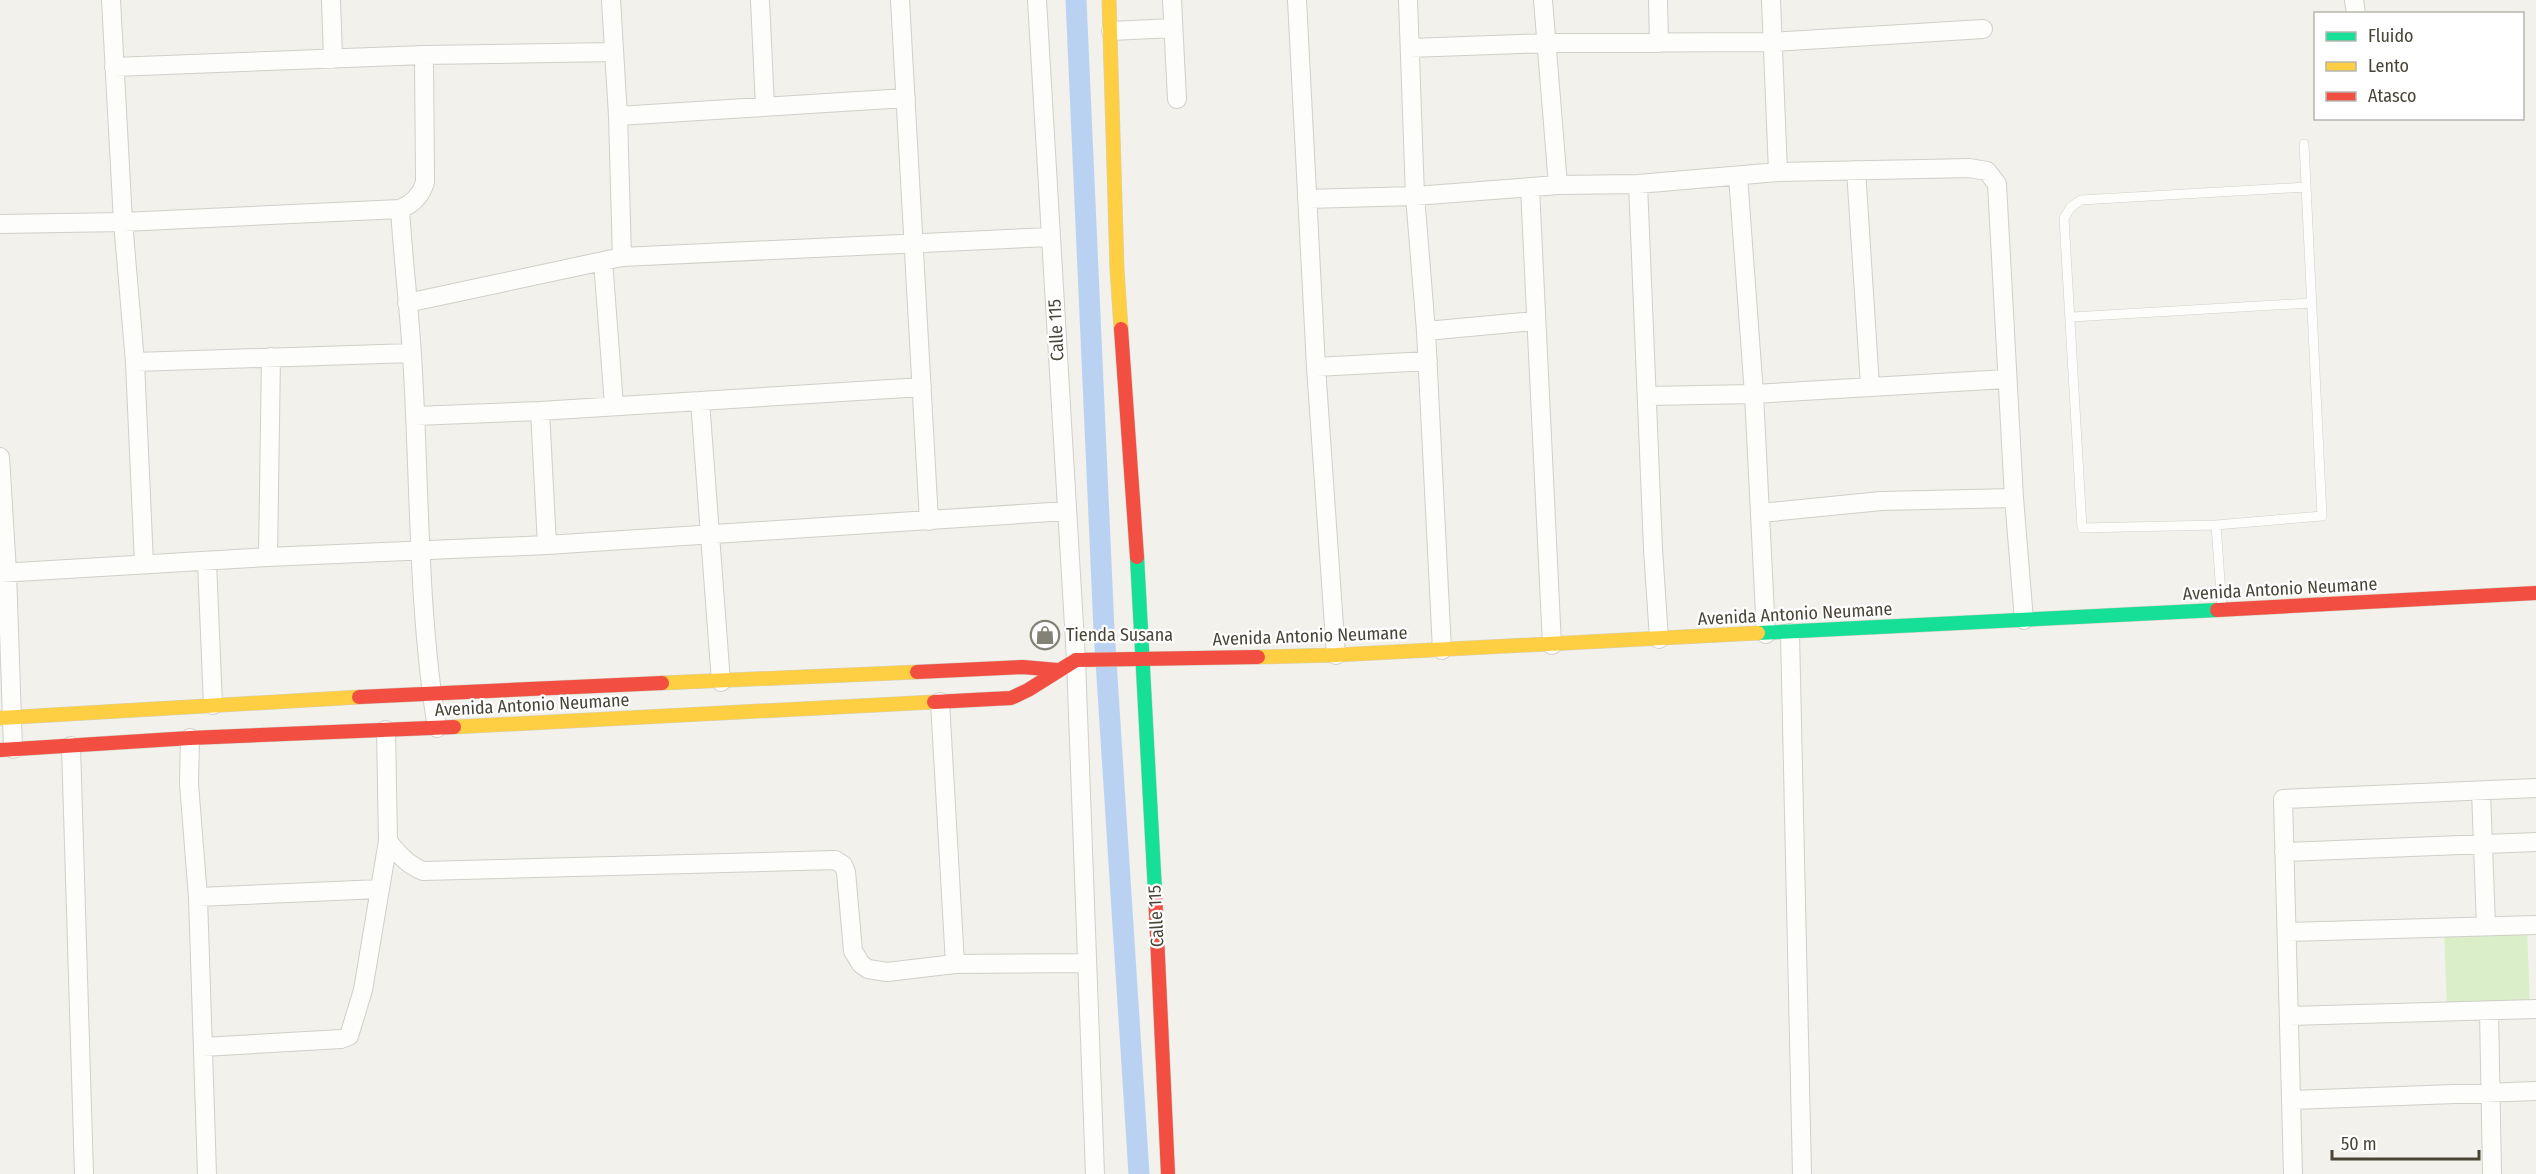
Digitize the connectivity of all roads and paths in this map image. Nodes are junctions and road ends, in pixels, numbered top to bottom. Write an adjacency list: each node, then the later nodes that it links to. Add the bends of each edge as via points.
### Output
1 (111, 0): 24 (street)
2 (331, 0): 23 (street)
3 (611, 0): 21 (street)
4 (760, 0): 27 (street)
5 (900, 0): 25 (street)
6 (1037, 0): 42 (street, Calle 115)
7 (1109, 0): 16 (street, Calle 115)
8 (1172, 0): 14 (street)
9 (1298, 0): 38 (street)
10 (1408, 0): 20 (street)
11 (1543, 0): 19 (street)
12 (1658, 0): 18 (street)
13 (1771, 0): 17 (street)
14 (1173, 28): 16 (street); 26 (street)
15 (1983, 29): 17 (street)
16 (1111, 31): 87 (street, Calle 115, via 1118,269)
17 (1772, 42): 18 (street); 31 (street)
18 (1659, 43): 19 (street)
19 (1546, 44): 20 (street); 34 (street)
20 (1410, 48): 37 (street)
21 (614, 52): 22 (street); 28 (street)
22 (424, 56): 23 (street); 39 (street, via 425,182 418,198)
23 (333, 59): 24 (street)
24 (114, 67): 40 (street)
25 (906, 98): 27 (street); 43 (street)
26 (1178, 99)
27 (765, 107): 28 (street)
28 (618, 116): 44 (street)
29 (2304, 144): 35 (lane)
30 (1856, 170): 31 (street); 56 (street, via 1969,168 1987,171 1992,177 1996,184); 57 (street)
31 (1778, 172): 32 (street)
32 (1738, 176): 33 (street); 59 (street)
33 (1638, 184): 34 (street); 60 (street)
34 (1558, 185): 36 (street)
35 (2306, 187): 47 (lane); 48 (lane, via 2081,200 2064,218)
36 (1530, 188): 37 (street); 49 (street)
37 (1415, 196): 38 (street); 50 (street)
38 (1307, 199): 55 (street)
39 (400, 210): 40 (street); 46 (street)
40 (123, 222): 41 (street); 54 (street)
41 (0, 224)
42 (1050, 237): 43 (street); 67 (street, Calle 115)
43 (914, 242): 44 (street); 58 (street)
44 (622, 257): 45 (street)
45 (603, 261): 46 (street); 62 (street)
46 (407, 303): 51 (street)
47 (2311, 303): 48 (lane); 70 (lane, via 2322,516)
48 (2072, 317): 70 (lane, via 2082,528)
49 (1535, 321): 50 (street); 84 (street)
50 (1426, 331): 53 (street)
51 (412, 353): 52 (street); 64 (street)
52 (271, 357): 54 (street); 74 (street)
53 (1428, 361): 55 (street); 85 (street)
54 (135, 362): 76 (street)
55 (1316, 367): 86 (street)
56 (2006, 379): 57 (street); 66 (street)
57 (1870, 386): 59 (street)
58 (922, 387): 61 (street); 69 (street)
59 (1754, 394): 60 (street); 68 (street)
60 (1648, 396): 83 (street)
61 (700, 401): 62 (street); 71 (street)
62 (614, 405): 63 (street)
63 (540, 411): 64 (street); 72 (street)
64 (415, 416): 73 (street)
65 (0, 457): 77 (street)
66 (2014, 498): 68 (street, via 1881,501); 80 (street)
67 (1066, 511): 69 (street); 88 (street, Calle 115)
68 (1761, 513): 82 (street)
69 (928, 521): 71 (street)
70 (2216, 525): 79 (lane)
71 (709, 535): 72 (street); 90 (street)
72 (547, 545): 73 (street)
73 (421, 550): 74 (street); 91 (street)
74 (268, 557): 75 (street)
75 (207, 562): 76 (street); 93 (street)
76 (144, 564): 77 (street)
77 (4, 573): 94 (street)
78 (2536, 593): 79 (street, Avenida Antonio Neumane)
79 (2223, 610): 80 (street, Avenida Antonio Neumane)
80 (2024, 620): 81 (street, Avenida Antonio Neumane)
81 (1790, 633): 82 (street, Avenida Antonio Neumane); 124 (street)
82 (1766, 634): 83 (street, Avenida Antonio Neumane)
83 (1659, 639): 84 (street, Avenida Antonio Neumane)
84 (1552, 645): 85 (street, Avenida Antonio Neumane)
85 (1442, 650): 86 (street, Avenida Antonio Neumane)
86 (1336, 655): 87 (street, Avenida Antonio Neumane)
87 (1139, 659): 88 (street, Avenida Antonio Neumane); 123 (street, Calle 115)
88 (1079, 660): 89 (street, Avenida Antonio Neumane); 111 (street, Calle 115)
89 (1057, 670): 90 (street, Avenida Antonio Neumane, via 1023,667); 92 (street, Avenida Antonio Neumane, via 1029,692 1011,698)
90 (721, 682): 91 (street, Avenida Antonio Neumane)
91 (431, 693): 93 (street, Avenida Antonio Neumane); 95 (street)
92 (940, 702): 95 (street, Avenida Antonio Neumane); 112 (street)
93 (213, 705): 94 (street, Avenida Antonio Neumane)
94 (6, 717): 99 (street)
95 (437, 728): 96 (street, Avenida Antonio Neumane)
96 (386, 730): 97 (street, Avenida Antonio Neumane); 102 (street)
97 (190, 738): 98 (street, Avenida Antonio Neumane); 107 (street, via 189,784)
98 (71, 746): 99 (street, Avenida Antonio Neumane); 120 (street)
99 (7, 749)
100 (2536, 788): 101 (street)
101 (2481, 791): 104 (street); 105 (street, via 2283,799)
102 (388, 841): 106 (street); 112 (street, via 400,856 423,871 835,860 846,872 853,951 861,964 878,972)
103 (2536, 842): 104 (street)
104 (2483, 844): 105 (street); 109 (street)
105 (2284, 852): 110 (street)
106 (380, 889): 107 (street); 116 (street, via 363,990 349,1036)
107 (198, 897): 116 (street)
108 (2536, 925): 109 (street)
109 (2486, 926): 110 (street)
110 (2287, 932): 115 (street)
111 (1087, 963): 112 (street); 122 (street, Calle 115)
112 (955, 964)
113 (2536, 1010): 114 (street)
114 (2489, 1011): 115 (street); 118 (street)
115 (2289, 1016): 119 (street)
116 (203, 1047): 121 (street)
117 (2536, 1091): 118 (street)
118 (2491, 1093): 119 (street); 126 (street)
119 (2292, 1100): 125 (street)
120 (84, 1174)
121 (207, 1174)
122 (1095, 1174)
123 (1168, 1174)
124 (1802, 1174)
125 (2293, 1174)
126 (2492, 1174)

